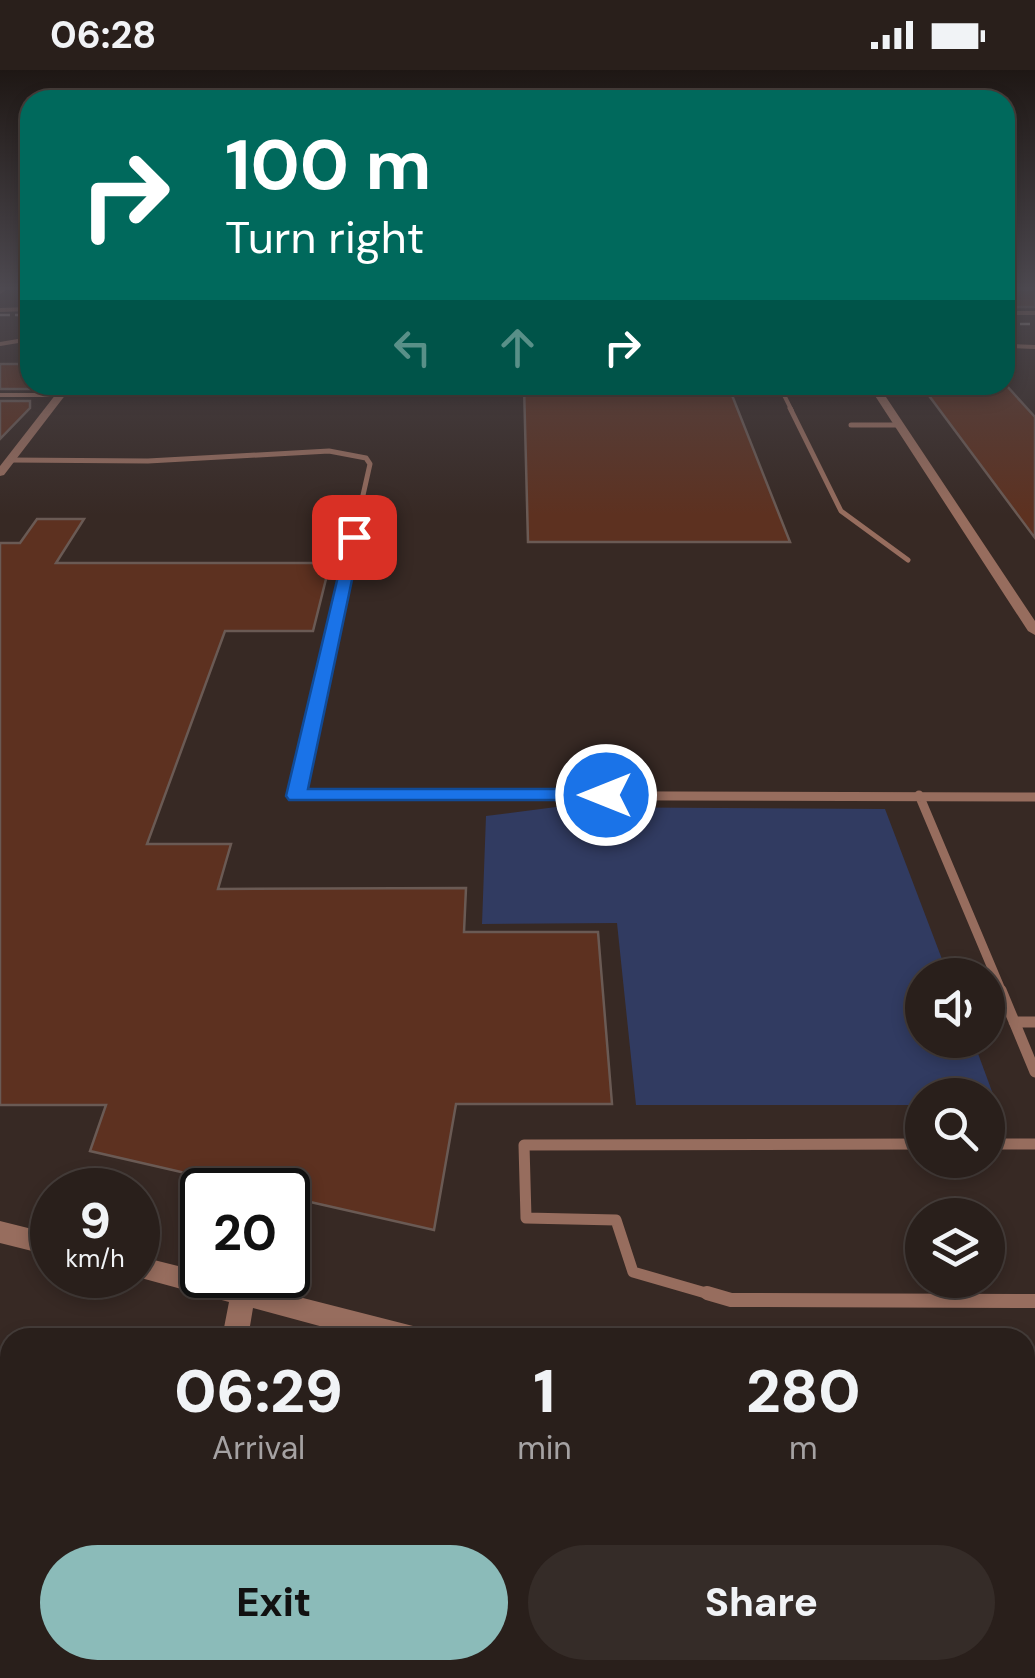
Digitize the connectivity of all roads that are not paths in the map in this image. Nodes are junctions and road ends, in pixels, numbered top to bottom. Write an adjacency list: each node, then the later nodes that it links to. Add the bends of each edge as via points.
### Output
1 (60, 395): 6 (street)
2 (785, 395): 8 (lane, via 841,510)
3 (880, 395): 5 (street)
4 (850, 425): 5 (lane)
5 (900, 425): 9 (street)
6 (10, 460): 7 (street); 10 (lane, via 329,451 366,458 370,464 296,796)
7 (0, 473)
8 (908, 560)
9 (1035, 630)
10 (919, 795): 11 (lane); 12 (lane)
11 (1035, 797)
12 (1014, 1022): 13 (lane); 14 (lane)
13 (1035, 1022)
14 (1035, 1072)
15 (905, 1144): 22 (lane, via 524,1145 526,1218 616,1220 634,1272 731,1300)
16 (1005, 1144): 17 (lane)
17 (1035, 1144)
18 (0, 1232): 19 (street)
19 (30, 1240)
20 (242, 1298): 23 (street)
21 (258, 1298): 24 (street)
22 (1035, 1301)
23 (236, 1328)
24 (374, 1328)

